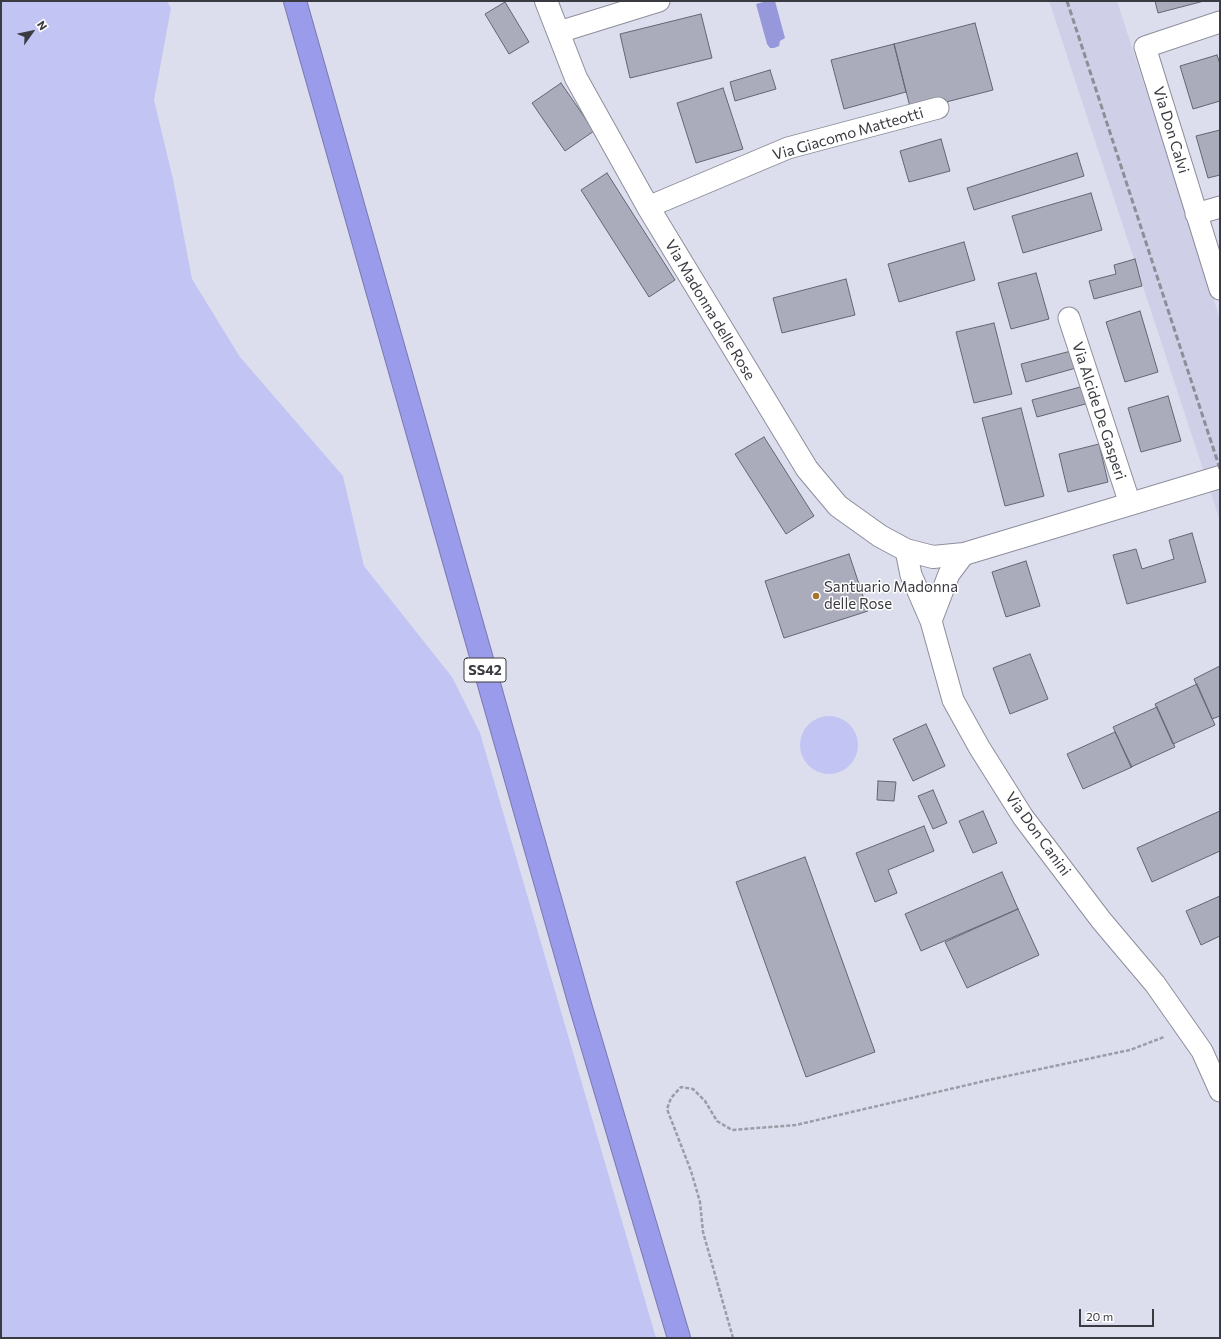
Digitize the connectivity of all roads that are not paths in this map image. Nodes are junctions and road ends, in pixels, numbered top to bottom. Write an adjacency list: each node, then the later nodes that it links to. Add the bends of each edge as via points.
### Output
1 (295, 1): 18 (highway, SS42, via 576,992)
2 (546, 1): 5 (street, Via Madonna delle Rose)
3 (659, 1): 5 (street)
4 (1220, 22): 9 (street, Via Don Calvi, via 1145,47)
5 (559, 32): 7 (street, Via Madonna delle Rose, via 576,78)
6 (938, 108): 7 (street, Via Giacomo Matteotti, via 788,148)
7 (648, 207): 14 (street, Via Madonna delle Rose, via 807,469 838,506 880,536)
8 (1220, 207): 9 (street)
9 (1196, 214): 10 (street, Via Don Calvi)
10 (1220, 289)
11 (1069, 318): 13 (street, Via Alcide De Gasperi)
12 (1220, 477): 13 (street, Via Madonna delle Rose)
13 (1130, 504): 15 (street, Via Madonna delle Rose)
14 (906, 550): 15 (street, Via Madonna delle Rose, via 933,557); 16 (street, Via Don Canini, via 912,575)
15 (964, 554): 16 (street, via 949,574)
16 (931, 621): 17 (street, Via Don Canini, via 953,700 979,747 1015,804 1101,920 1155,984 1202,1051)
17 (1220, 1091)
18 (679, 1338)

